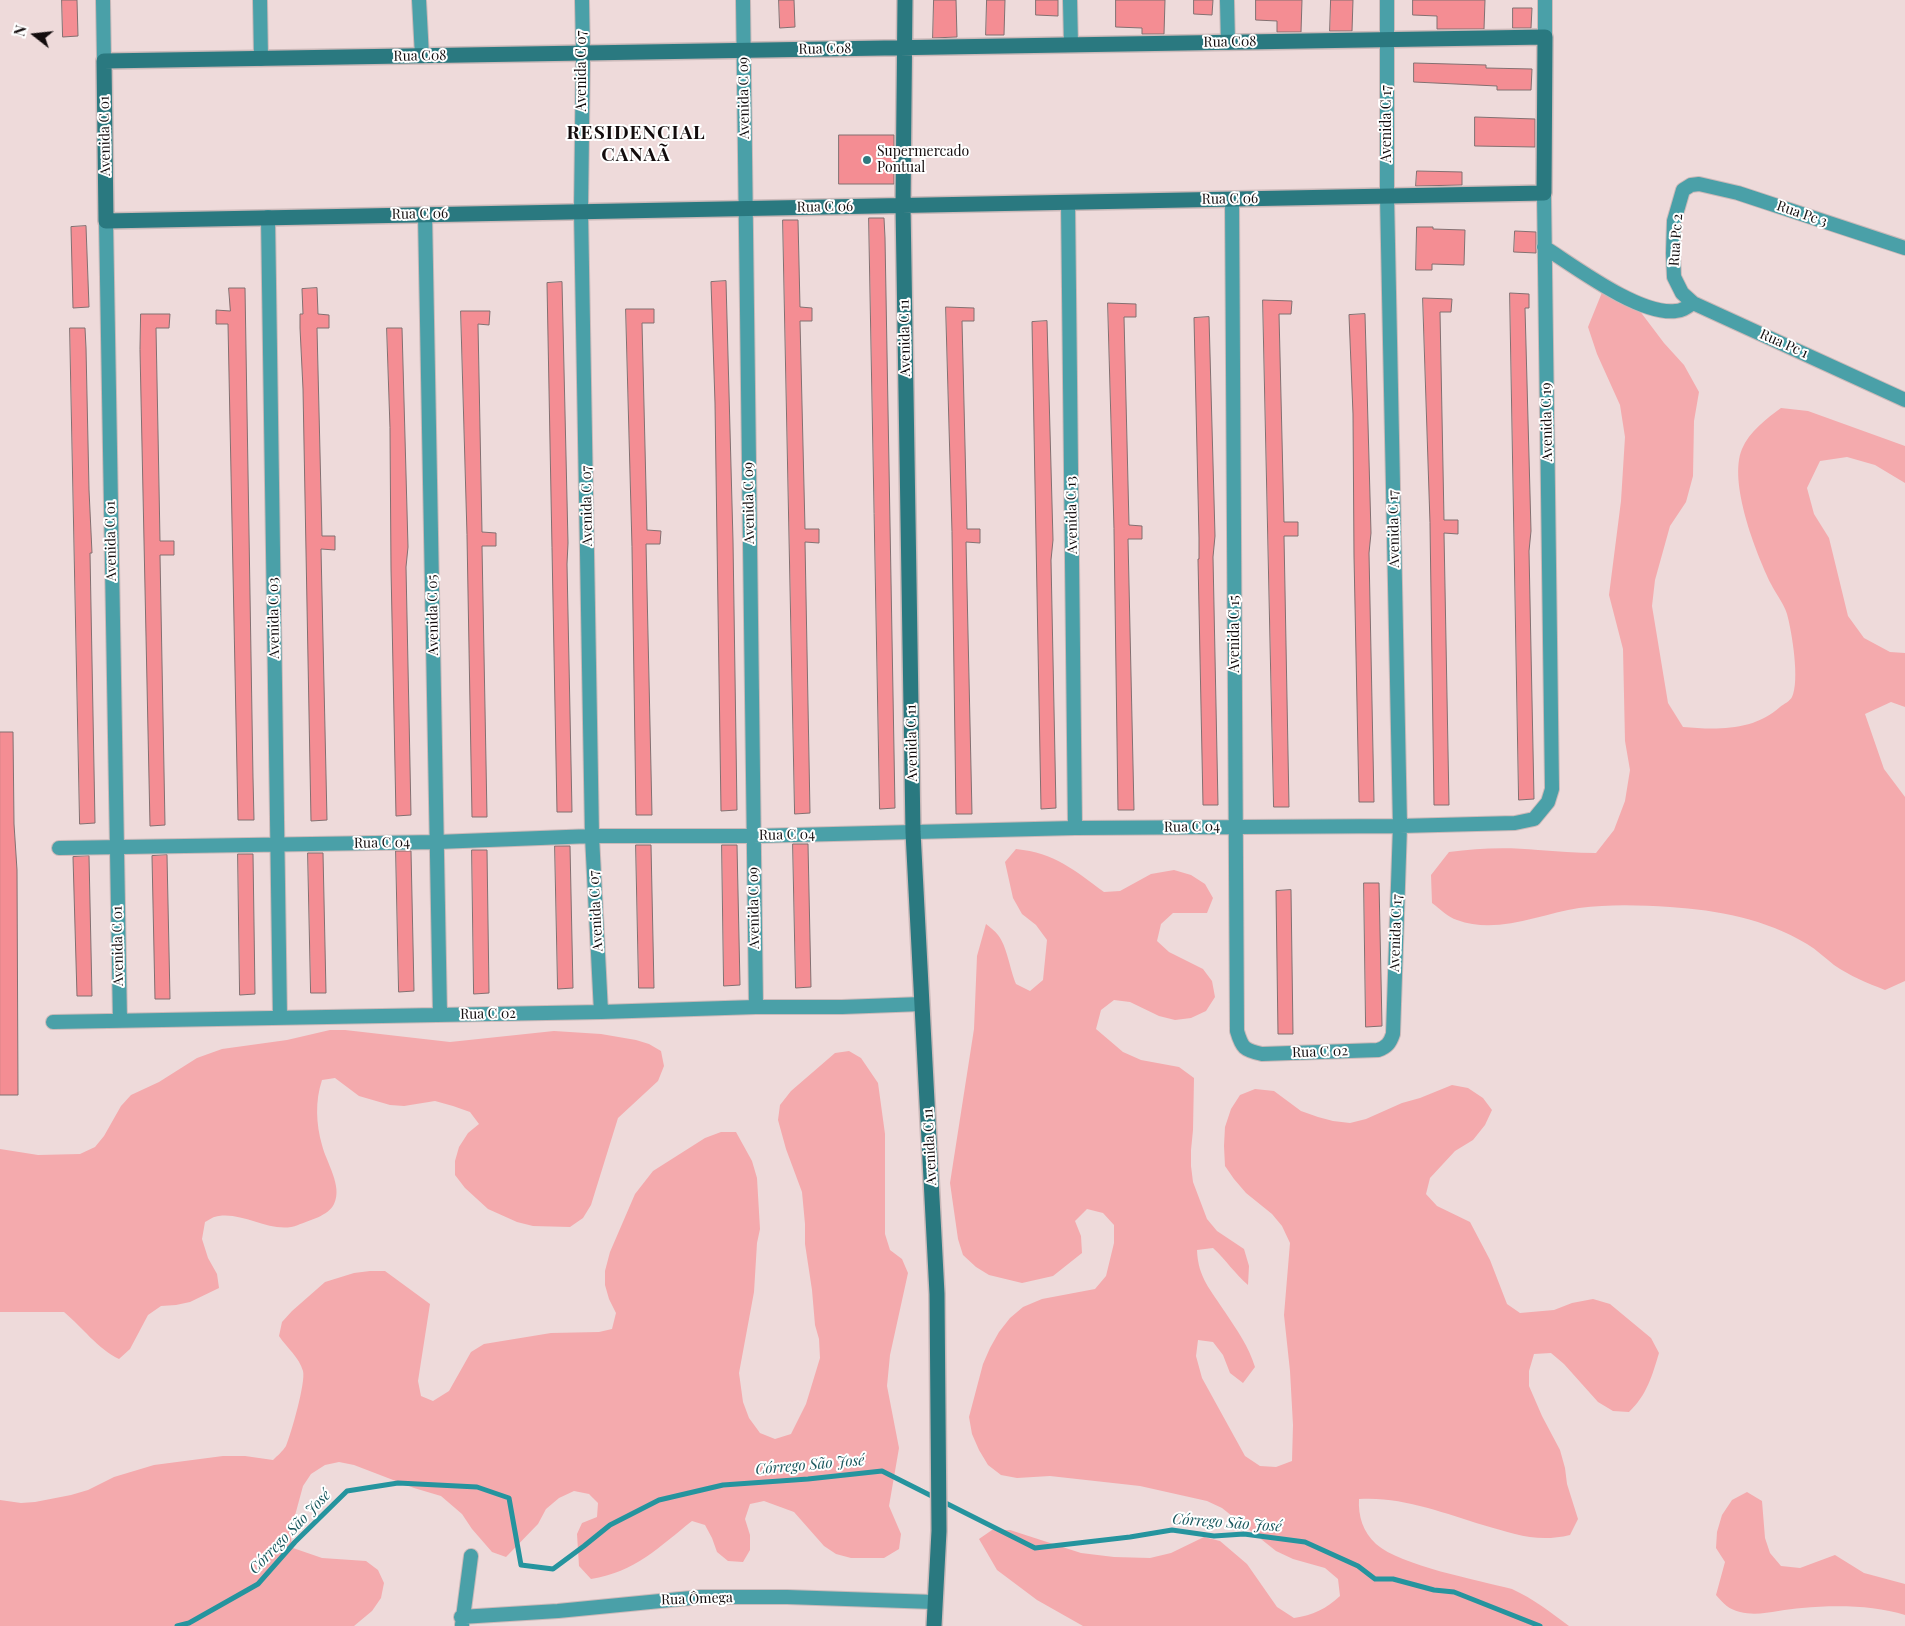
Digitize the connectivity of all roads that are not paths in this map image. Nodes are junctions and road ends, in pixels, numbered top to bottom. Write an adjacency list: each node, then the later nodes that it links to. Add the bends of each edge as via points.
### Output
1 (103, 0): 20 (street)
2 (260, 0): 19 (street)
3 (419, 0): 18 (street)
4 (582, 0): 17 (street, Avenida C 07)
5 (743, 0): 16 (street, Avenida C 09)
6 (905, 0): 15 (street, Avenida C 11)
7 (1070, 0): 14 (street)
8 (1227, 0): 13 (street)
9 (1387, 0): 12 (street, Avenida C 17)
10 (1545, 0): 11 (street, Avenida C 19)
11 (1545, 37): 12 (street, Rua C08); 22 (street, Avenida C 19)
12 (1388, 40): 13 (street, Rua C08); 23 (street, Avenida C 17)
13 (1228, 42): 14 (street, Rua C08)
14 (1071, 45): 15 (street, Rua C08)
15 (906, 48): 16 (street, Rua C08); 26 (street, Avenida C 11)
16 (744, 50): 17 (street, Rua C08); 27 (street, Avenida C 09)
17 (583, 53): 18 (street, Rua C08); 28 (street, Avenida C 07)
18 (422, 56): 19 (street, Rua C08)
19 (261, 58): 20 (street, Rua C08)
20 (104, 61): 31 (street, Avenida C 01)
21 (1699, 184): 33 (street, Rua Pc 3, via 1738,193); 34 (street, Rua Pc 2, via 1683,190 1674,220)
22 (1544, 193): 23 (street, Rua C 06); 32 (street, Avenida C 19)
23 (1386, 196): 24 (street, Rua C 06); 38 (street, Avenida C 17)
24 (1232, 199): 25 (street, Rua C 06); 39 (street, Avenida C 15)
25 (1068, 202): 26 (street, Rua C 06); 40 (street, Avenida C 13)
26 (903, 205): 27 (street, Rua C 06); 41 (street, Avenida C 11)
27 (746, 208): 28 (street, Rua C 06); 43 (street, Avenida C 09)
28 (581, 211): 29 (street, Rua C 06); 42 (street, Avenida C 07)
29 (425, 214): 30 (street, Rua C 06); 44 (street, Avenida C 05)
30 (268, 217): 31 (street, Rua C 06); 45 (street, Avenida C 03)
31 (106, 220): 47 (street, Avenida C 01)
32 (1544, 247): 35 (street, via 1619,295 1644,306 1675,312); 37 (street, Avenida C 19, via 1552,789 1548,802 1534,819)
33 (1905, 248)
34 (1674, 277): 35 (street, Rua Pc 1, via 1682,293)
35 (1693, 303): 36 (street, Rua Pc 1)
36 (1905, 400)
37 (1515, 822): 38 (street, Rua C 04)
38 (1400, 826): 39 (street, Rua C 04); 55 (street, Avenida C 17, via 1393,1034 1390,1042)
39 (1237, 827): 40 (street, Rua C 04); 56 (street, Avenida C 15, via 1237,1031 1241,1044 1249,1051)
40 (1074, 828): 41 (street, Rua C 04)
41 (913, 832): 43 (street, Rua C 04); 48 (street, Avenida C 11)
42 (592, 836): 43 (street, Rua C 04); 44 (street, Rua C 04); 50 (street, Avenida C 07)
43 (753, 836): 49 (street, Avenida C 09)
44 (437, 842): 45 (street, Rua C 04); 51 (street, Avenida C 05)
45 (277, 845): 47 (street, Rua C 04); 52 (street, Avenida C 03)
46 (59, 848): 47 (street, Rua C 04)
47 (116, 848): 53 (street, Avenida C 01)
48 (922, 1004): 49 (street, Rua C 02); 58 (street, Avenida C 11, via 937,1294 938,1531)
49 (756, 1007): 50 (street, Rua C 02)
50 (601, 1012): 51 (street, Rua C 02)
51 (440, 1015): 52 (street, Rua C 02)
52 (280, 1018): 53 (street, Rua C 02)
53 (120, 1021): 54 (street, Rua C 02)
54 (53, 1022)
55 (1378, 1050): 56 (street, Rua C 02)
56 (1262, 1054)
57 (471, 1556): 59 (street)
58 (934, 1602): 59 (street, Rua Ômega, via 701,1597); 60 (street, Avenida C 11)
59 (462, 1622)
60 (934, 1626)

